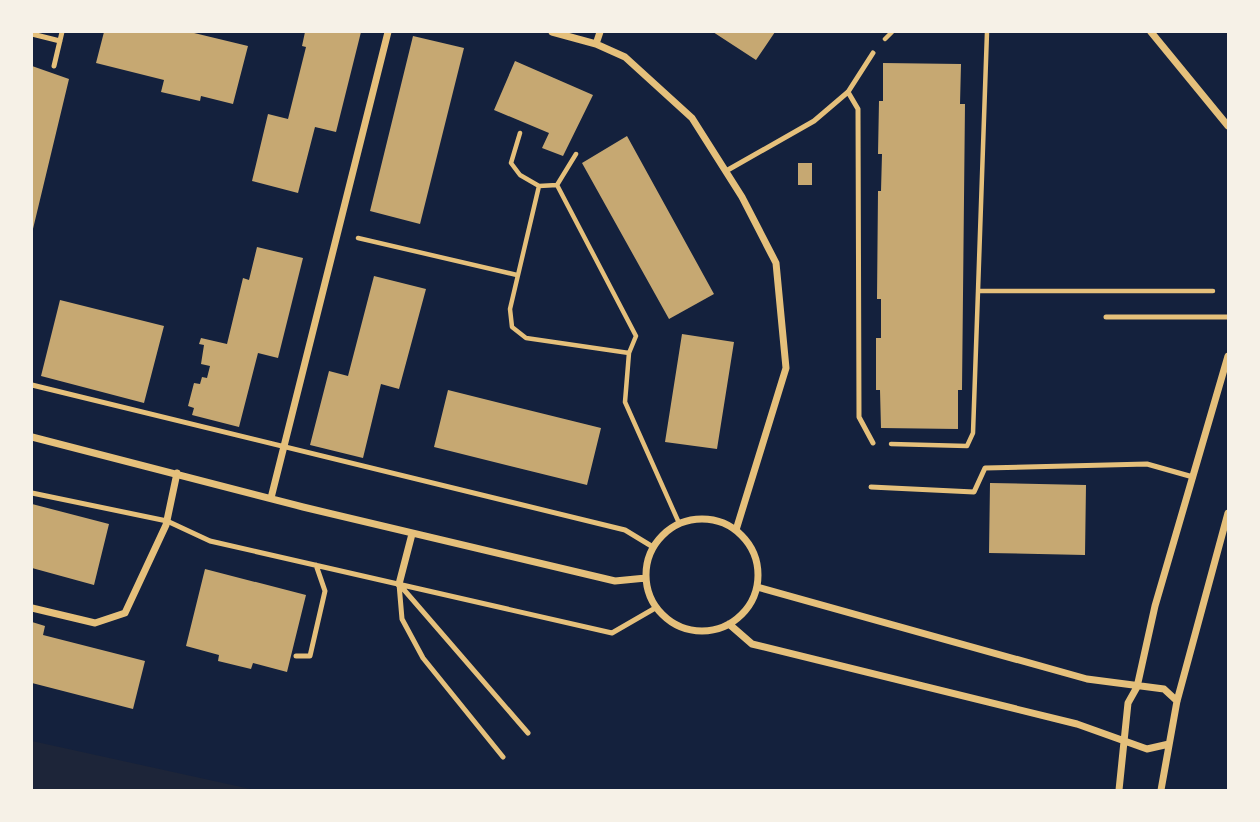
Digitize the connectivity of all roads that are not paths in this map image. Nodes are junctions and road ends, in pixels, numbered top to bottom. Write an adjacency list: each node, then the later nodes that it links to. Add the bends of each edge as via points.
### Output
1 (62, 32): 7 (lane)
2 (388, 32): 20 (street)
3 (552, 32): 8 (street)
4 (600, 32): 8 (street)
5 (1151, 32): 12 (street)
6 (32, 34): 7 (lane)
7 (60, 41): 10 (lane)
8 (596, 44): 13 (street, via 625,57 692,118)
9 (873, 52): 11 (lane)
10 (54, 65)
11 (848, 92): 13 (lane, via 814,121); 19 (lane, via 858,109 859,417)
12 (1228, 126)
13 (726, 171): 28 (street, via 776,263 786,368)
14 (1106, 317): 15 (lane)
15 (1228, 317)
16 (1228, 356): 22 (street)
17 (32, 385): 20 (lane)
18 (32, 437): 21 (street)
19 (873, 443)
20 (284, 447): 25 (street); 30 (lane, via 625,530)
21 (177, 473): 25 (street); 27 (street)
22 (1193, 477): 23 (lane, via 1146,464 985,468 974,492); 39 (street)
23 (871, 487)
24 (32, 493): 27 (lane)
25 (271, 498): 29 (street)
26 (1228, 513): 40 (street)
27 (167, 522): 31 (lane, via 210,541); 36 (street, via 125,613 95,623)
28 (736, 530): 30 (street, via 699,518 664,533); 34 (street, via 750,546 758,566)
29 (412, 534): 32 (street, via 615,581); 33 (street)
30 (653, 547): 32 (street)
31 (316, 565): 33 (lane); 38 (lane, via 325,591 310,656)
32 (646, 578): 35 (street)
33 (399, 584): 35 (lane, via 612,633); 41 (lane); 44 (lane, via 402,619 422,658)
34 (757, 587): 37 (street, via 751,602); 39 (street, via 1087,679)
35 (656, 607): 37 (street, via 671,622 690,629 710,630)
36 (32, 608)
37 (729, 624): 42 (street, via 752,644 1104,731)
38 (296, 656)
39 (1137, 687): 40 (street, via 1164,689); 42 (street, via 1128,703)
40 (1177, 701): 43 (street)
41 (528, 733)
42 (1126, 742): 43 (street, via 1147,749); 45 (street)
43 (1169, 744): 46 (street)
44 (503, 758)
45 (1119, 790)
46 (1161, 790)

